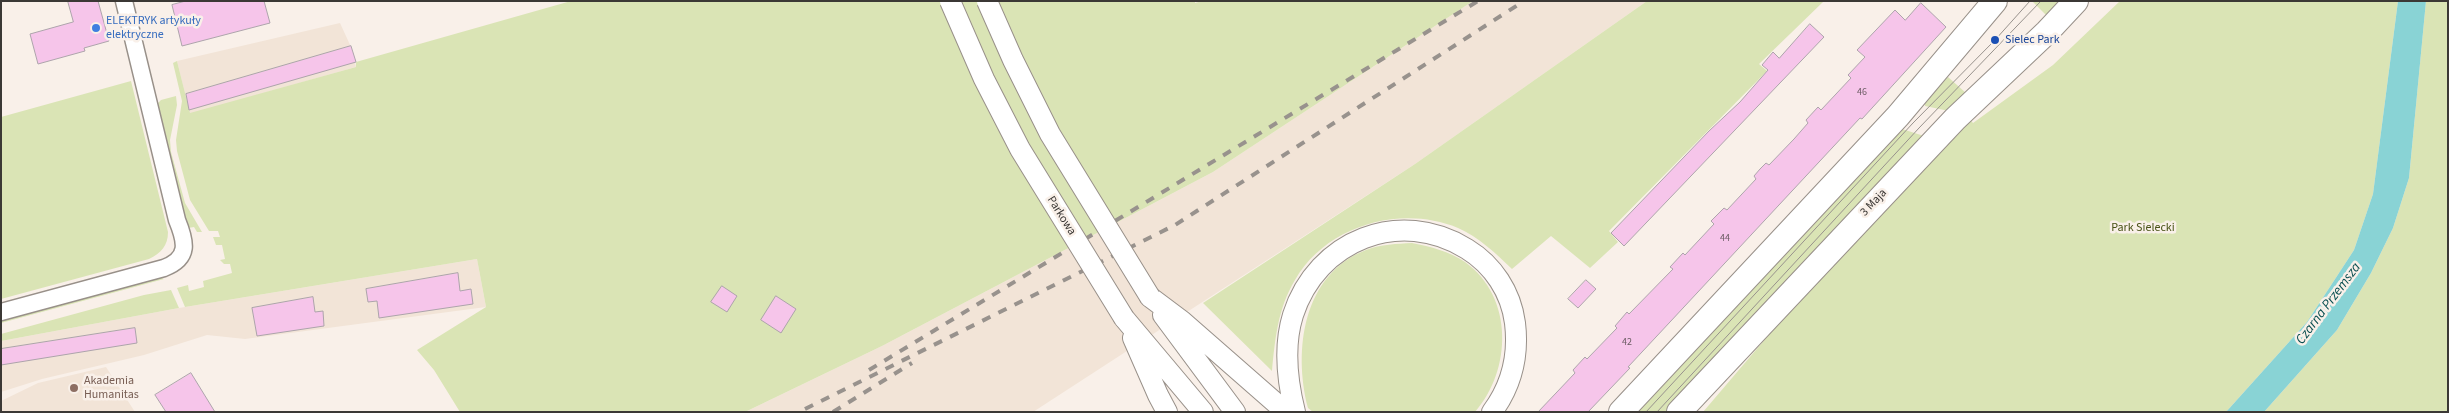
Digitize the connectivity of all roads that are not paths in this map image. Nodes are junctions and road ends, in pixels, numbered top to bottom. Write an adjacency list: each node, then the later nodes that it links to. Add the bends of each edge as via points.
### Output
1 (124, 1): 7 (street, via 184,240 183,250 177,261 164,268)
2 (950, 1): 8 (street, Parkowa, bridge, via 984,79 1020,149)
3 (987, 1): 6 (street, bridge, via 1050,134)
4 (1995, 1): 15 (main road, via 1898,116)
5 (2076, 1): 16 (main road, 3 Maja, via 1955,119)
6 (1150, 297): 11 (street); 12 (street)
7 (1, 312)
8 (1124, 318): 9 (street); 10 (street, Parkowa)
9 (1167, 412)
10 (1203, 412)
11 (1235, 412)
12 (1286, 412)
13 (1295, 412): 14 (street, via 1287,368 1287,347 1293,316 1307,286 1325,262 1353,243 1383,232 1414,230 1444,237 1476,255 1488,265 1505,291 1514,318 1516,349 1511,378)
14 (1492, 412)
15 (1621, 412)
16 (1679, 412)

